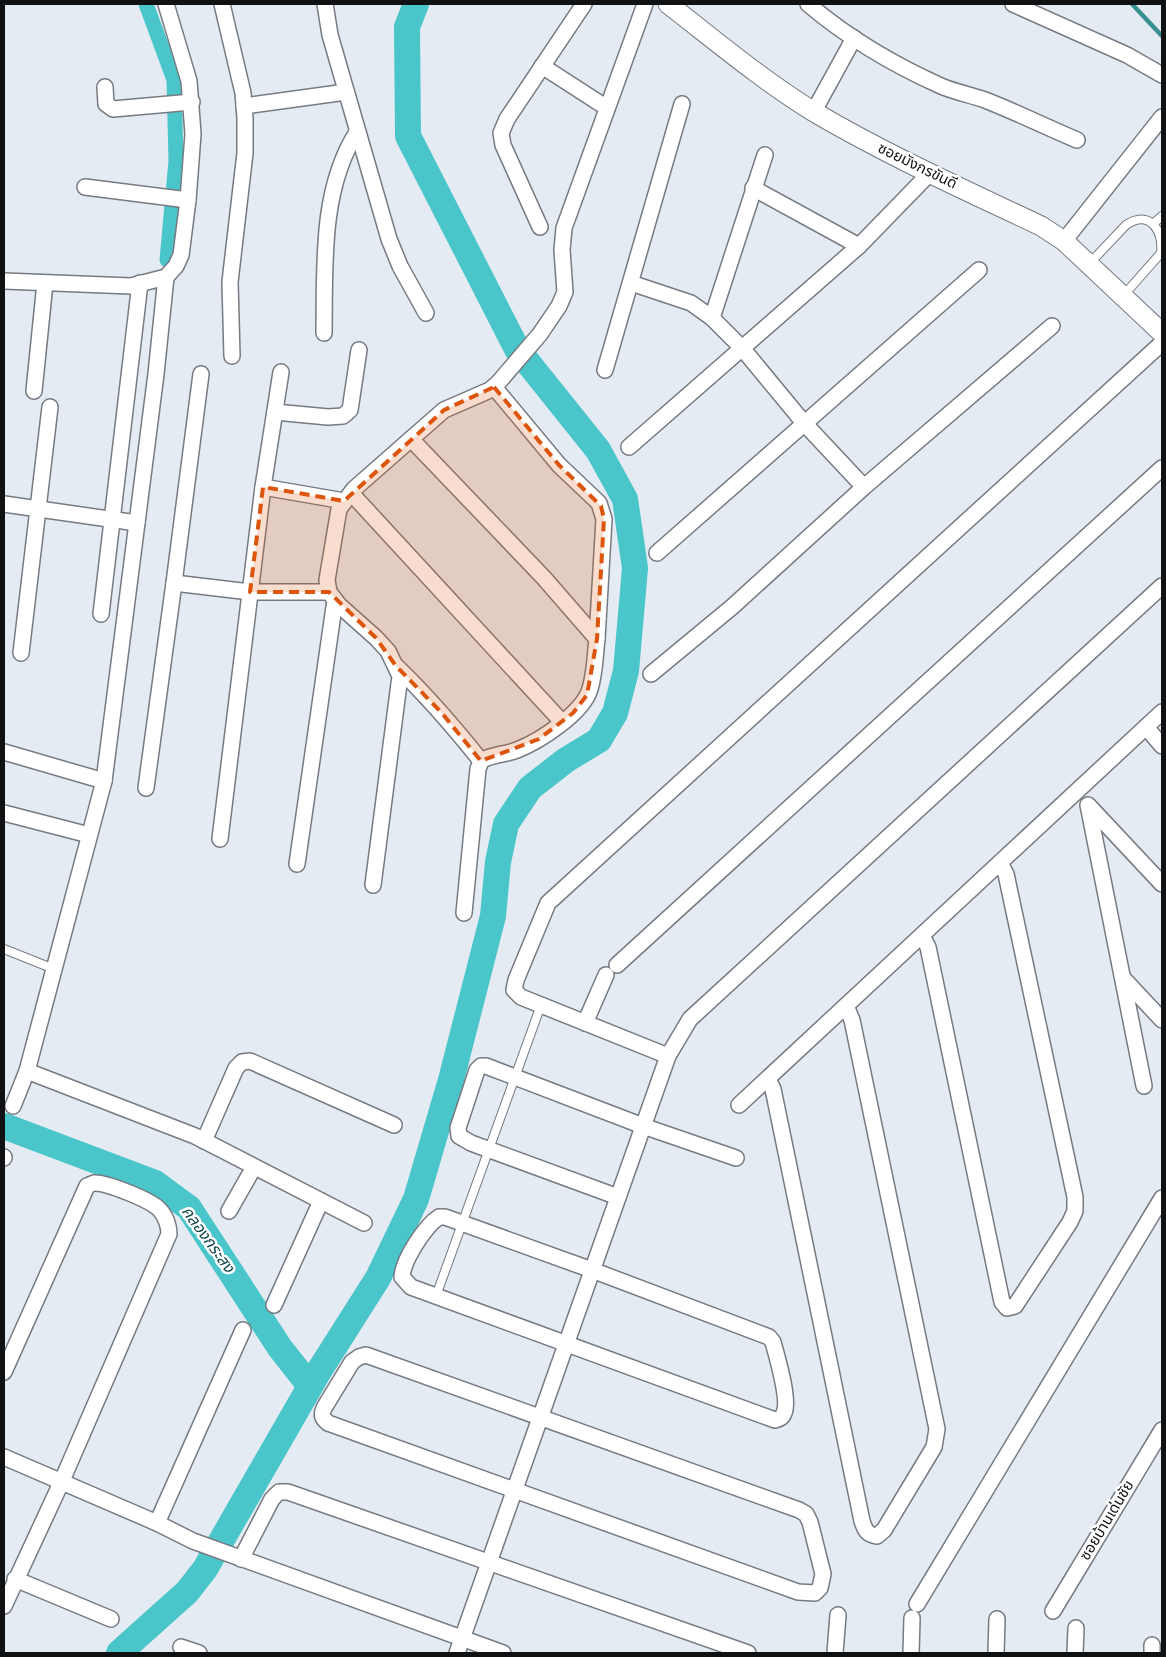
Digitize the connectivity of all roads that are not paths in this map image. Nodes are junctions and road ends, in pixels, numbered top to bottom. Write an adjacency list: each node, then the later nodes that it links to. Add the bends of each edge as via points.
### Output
1 (166, 4): 14 (street)
2 (222, 4): 16 (street)
3 (325, 4): 13 (street, via 330,36)
4 (584, 4): 10 (street)
5 (645, 4): 17 (street)
6 (668, 4): 18 (street, ซอยมังกรขันดี, via 759,75)
7 (808, 4): 9 (street)
8 (1012, 4): 11 (street, via 1127,55)
9 (854, 38): 18 (street); 21 (street, via 923,78 1000,106)
10 (542, 66): 17 (street); 29 (street, via 506,119 501,133 503,145)
11 (1162, 75)
12 (105, 87): 14 (street, via 106,104 113,108)
13 (346, 92): 16 (street); 20 (street)
14 (192, 102): 26 (street)
15 (682, 104): 38 (street)
16 (244, 106): 48 (street, via 245,153 230,282)
17 (607, 108): 52 (street, via 564,228 565,292 540,334)
18 (814, 111): 23 (street, ซอยมังกรขันดี, via 872,145)
19 (1162, 117): 30 (street)
20 (357, 132): 40 (street, via 389,239); 43 (street, via 348,146 332,194)
21 (1077, 140)
22 (764, 155): 25 (street)
23 (930, 173): 30 (street, ซอยมังกรขันดี, via 1041,226); 31 (street)
24 (85, 187): 26 (street)
25 (753, 188): 31 (street); 41 (street)
26 (188, 200): 34 (street, via 181,255)
27 (1162, 216): 28 (lane)
28 (1153, 224): 32 (lane, via 1143,219 1133,220); 39 (lane, via 1159,230 1161,253)
29 (540, 227)
30 (1064, 242): 32 (street, ซอยมังกรขันดี)
31 (858, 246): 46 (street)
32 (1089, 264): 39 (street, ซอยมังกรขันดี)
33 (979, 270): 56 (street)
34 (166, 276): 37 (street); 66 (street)
35 (4, 281): 36 (street)
36 (45, 283): 37 (street, via 131,286); 53 (street)
37 (140, 283): 65 (street)
38 (631, 283): 41 (street, via 691,303); 49 (street)
39 (1123, 296): 44 (street, ซอยมังกรขันดี)
40 (426, 313)
41 (712, 318): 46 (street)
42 (1052, 326): 61 (street)
43 (324, 333)
44 (1162, 333)
45 (1162, 343): 99 (street, via 548,903 514,990 521,997)
46 (742, 348): 56 (street); 58 (street)
47 (359, 350): 55 (street, via 350,410 343,416)
48 (232, 356)
49 (605, 370)
50 (281, 372): 55 (street)
51 (200, 374): 68 (street)
52 (494, 387): 57 (street, via 444,410); 73 (street, via 559,465 601,506 604,519)
53 (34, 391)
54 (50, 408): 64 (street)
55 (275, 412): 60 (street)
56 (804, 423): 61 (street); 67 (street)
57 (411, 439): 62 (street); 73 (street, via 544,578)
58 (629, 447)
59 (1162, 468): 102 (street, via 612,970)
60 (263, 487): 62 (street); 70 (street)
61 (864, 487): 76 (street, via 732,608)
62 (348, 497): 71 (street, via 339,509 327,580); 78 (street)
63 (4, 504): 64 (street)
64 (37, 508): 65 (street); 74 (street)
65 (113, 519): 66 (street); 72 (street)
66 (137, 523): 83 (street)
67 (657, 553)
68 (174, 583): 70 (street); 84 (street)
69 (1162, 586): 103 (street, via 690,1019)
70 (250, 592): 71 (street); 89 (street)
71 (332, 596): 75 (street, via 388,651); 91 (street)
72 (101, 614)
73 (597, 639): 78 (street, via 590,689 582,704)
74 (21, 653)
75 (396, 666): 82 (street, via 441,712); 93 (street, via 400,676)
76 (651, 674)
77 (1162, 712): 79 (street)
78 (562, 722): 82 (street, via 528,745)
79 (1146, 727): 80 (street); 85 (street)
80 (1162, 746)
81 (4, 752): 83 (street)
82 (481, 761): 94 (street)
83 (104, 780): 88 (street)
84 (146, 788)
85 (1076, 792): 86 (street); 90 (street)
86 (1088, 805): 92 (street); 98 (street)
87 (4, 813): 88 (street)
88 (89, 834): 97 (street)
89 (220, 839)
90 (1000, 863): 95 (street); 95 (street, via 1006,874 1075,1197 1070,1222 1011,1308 1002,1302 928,947)
91 (297, 864)
92 (1162, 884)
93 (374, 885)
94 (464, 914)
95 (922, 936): 100 (street)
96 (4, 949): 97 (lane)
97 (54, 969): 104 (street)
98 (1123, 978): 101 (street); 107 (street)
99 (541, 1005): 102 (street); 105 (lane)
100 (846, 1006): 106 (street); 106 (street, via 852,1020 936,1429 934,1448 884,1530 877,1536 865,1531 862,1521 774,1089)
101 (1162, 1020)
102 (586, 1023): 103 (street)
103 (668, 1056): 111 (street)
104 (27, 1071): 109 (street); 112 (street)
105 (515, 1077): 111 (street); 113 (lane); 113 (street, via 486,1066 481,1066 475,1074 458,1128 459,1136)
106 (768, 1079): 108 (street)
107 (1144, 1086)
108 (739, 1105)
109 (13, 1106)
110 (394, 1124): 112 (street, via 250,1061 242,1062 236,1068)
111 (643, 1126): 114 (street); 116 (street)
112 (204, 1141): 115 (street)
113 (488, 1150): 116 (street); 121 (lane)
114 (736, 1158)
115 (254, 1167): 118 (street); 119 (street)
116 (618, 1197): 122 (street)
117 (1162, 1198): 149 (street, via 915,1611)
118 (321, 1201): 120 (street); 124 (street)
119 (229, 1211)
120 (364, 1223)
121 (462, 1223): 122 (street); 123 (lane); 123 (street, via 445,1217 433,1221 402,1268 402,1277 410,1287)
122 (592, 1270): 126 (street); 126 (street, via 769,1337 783,1384 784,1414 775,1420)
123 (436, 1296): 126 (street)
124 (274, 1305)
125 (243, 1330): 133 (street)
126 (566, 1344): 128 (street)
127 (4, 1372): 131 (street, via 87,1186 95,1183 112,1187 143,1198 159,1209 169,1234)
128 (540, 1417): 132 (street); 132 (street, via 366,1355 352,1362 321,1414 328,1424); 132 (street, via 806,1514 823,1574 820,1588 815,1593 798,1592)
129 (1162, 1430): 138 (street, ซอยบ้านเด่นชัย)
130 (4, 1457): 131 (street)
131 (60, 1482): 133 (street); 136 (street)
132 (514, 1490): 135 (street)
133 (157, 1524): 134 (street)
134 (240, 1559): 135 (street, via 272,1499 279,1492 288,1492); 143 (street)
135 (489, 1562): 143 (street); 147 (street)
136 (15, 1579): 137 (street); 140 (street)
137 (4, 1606)
138 (1053, 1611)
139 (838, 1615): 148 (street)
140 (111, 1619)
141 (997, 1619): 150 (street)
142 (1076, 1628): 151 (street)
143 (460, 1646): 146 (street)
144 (181, 1647): 145 (street)
145 (197, 1653)
146 (503, 1653)
147 (748, 1653)
148 (835, 1653)
149 (911, 1653)
150 (996, 1653)
151 (1075, 1653)

